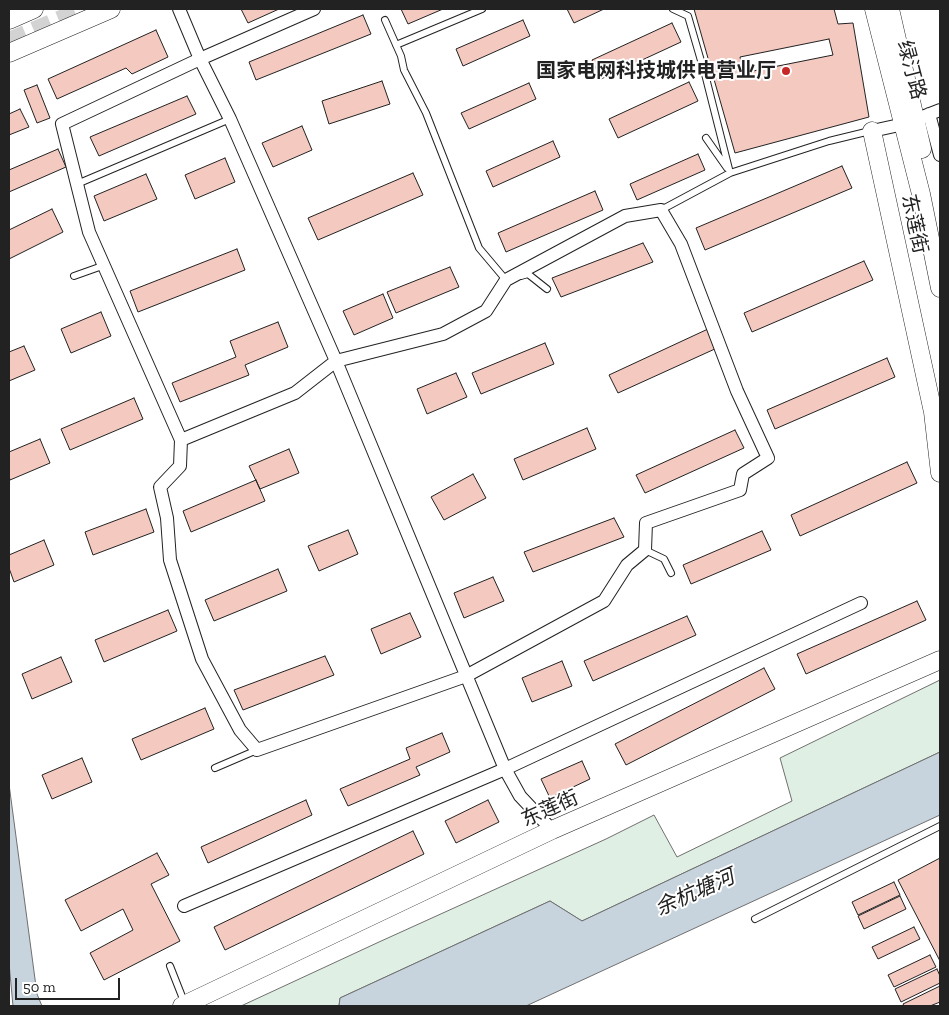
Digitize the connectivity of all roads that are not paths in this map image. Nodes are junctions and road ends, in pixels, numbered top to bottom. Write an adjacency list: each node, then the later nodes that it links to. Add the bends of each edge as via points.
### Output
1 (34, 9): 9 (street)
2 (111, 9): 12 (street)
3 (178, 9): 13 (street)
4 (314, 9): 13 (street)
5 (482, 9): 11 (lane)
6 (673, 9): 19 (lane, via 688,16)
7 (874, 9): 14 (street, 绿汀路)
8 (890, 9): 14 (street, 绿汀路)
9 (9, 20)
10 (385, 20): 11 (lane)
11 (396, 45): 25 (lane, via 480,248)
12 (9, 53)
13 (200, 59): 15 (street); 20 (street, via 62,124)
14 (922, 117): 16 (street); 18 (street); 22 (street, 绿汀路); 26 (street, 绿汀路, via 921,194)
15 (230, 119): 20 (lane); 28 (street)
16 (872, 131): 19 (lane, via 829,141); 30 (street, 东莲街, via 933,412)
17 (706, 138): 19 (lane)
18 (940, 155)
19 (730, 173): 21 (lane)
20 (77, 184): 23 (street, via 89,232)
21 (661, 210): 25 (street, via 625,216); 31 (street, via 681,244 737,391 768,458 743,474 740,490 646,523)
22 (940, 232)
23 (105, 265): 24 (lane); 29 (street)
24 (74, 276)
25 (506, 280): 27 (lane, via 528,274); 28 (street, via 486,311 443,334)
26 (940, 288)
27 (547, 289)
28 (336, 361): 29 (street, via 296,393); 35 (street)
29 (181, 440): 36 (street, via 180,466 160,486 167,518 170,560 202,659 240,730)
30 (940, 473)
31 (645, 550): 32 (lane, via 664,559); 35 (street, via 627,565 604,601)
32 (671, 573)
33 (861, 604): 38 (street)
34 (940, 660): 40 (street, 东莲街)
35 (466, 676): 36 (street); 38 (street)
36 (257, 750): 37 (lane)
37 (215, 768)
38 (505, 769): 40 (street, via 520,796); 41 (street)
39 (940, 826): 42 (lane)
40 (552, 830): 44 (street, 东莲街)
41 (184, 906)
42 (755, 920)
43 (170, 966): 44 (lane)
44 (184, 1005)

